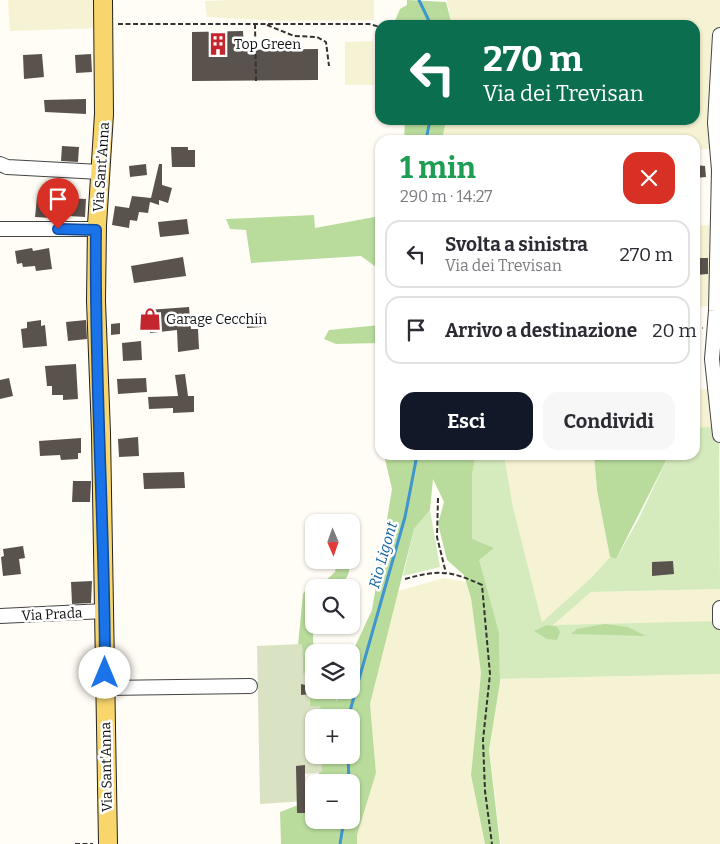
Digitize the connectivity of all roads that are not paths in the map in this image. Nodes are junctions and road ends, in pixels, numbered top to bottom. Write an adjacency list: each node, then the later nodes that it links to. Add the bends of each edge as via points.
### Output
1 (103, 0): 4 (main road, Via Sant'Anna, via 104,114)
2 (720, 35): 7 (street, via 715,123 719,170 712,359)
3 (0, 164): 4 (street)
4 (100, 172): 6 (main road, Via Sant'Anna)
5 (0, 228): 6 (street)
6 (96, 230): 9 (main road, Via Sant'Anna)
7 (720, 435)
8 (720, 608): 11 (street)
9 (105, 611): 10 (street, Via Prada); 13 (main road, Via Sant'Anna)
10 (0, 616)
11 (720, 622)
12 (250, 686): 13 (street)
13 (105, 688): 14 (main road, Via Sant'Anna)
14 (108, 844)

